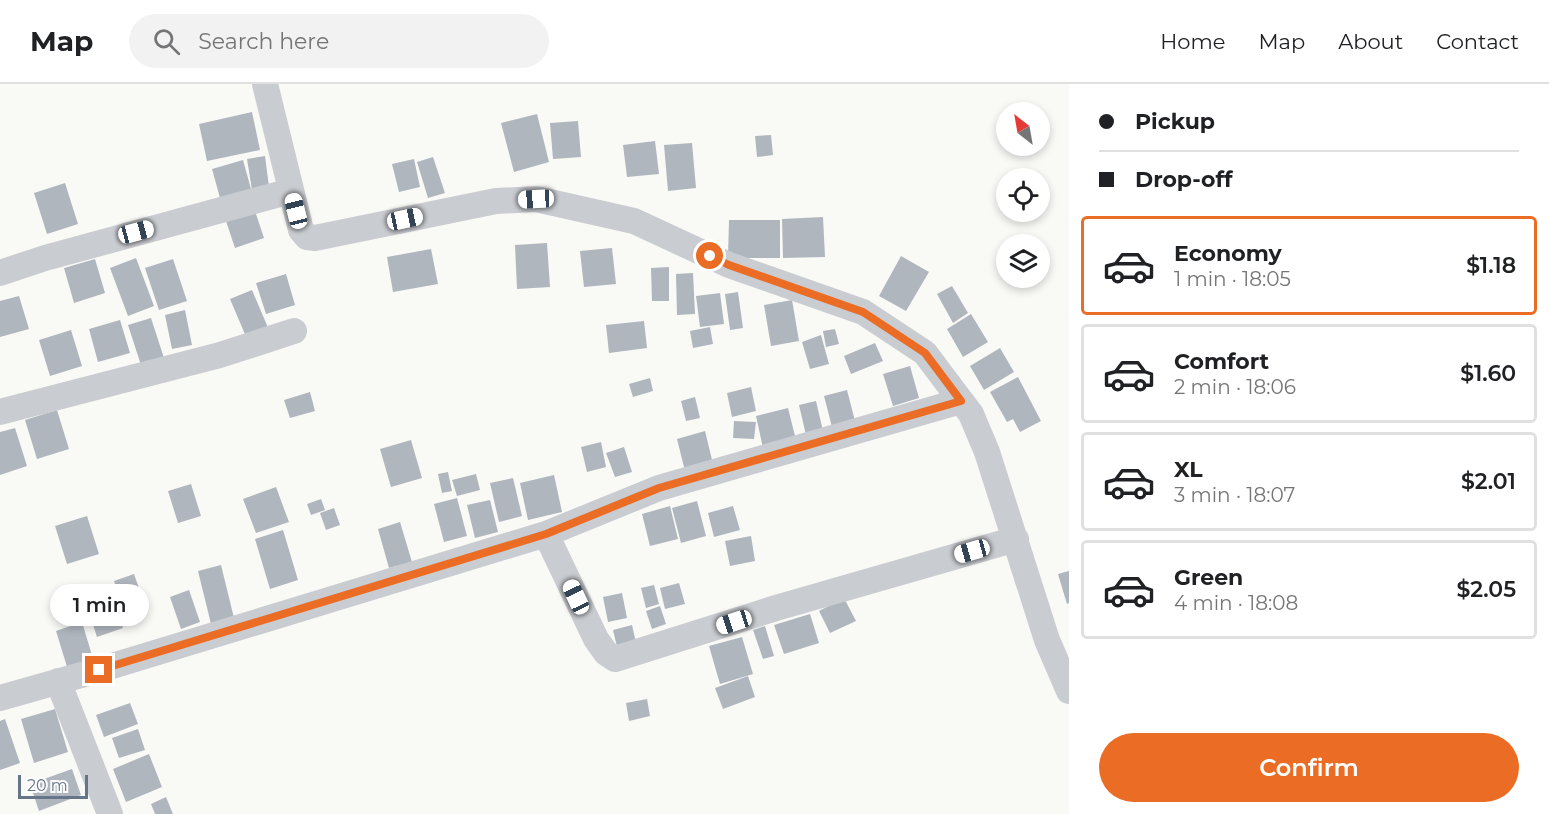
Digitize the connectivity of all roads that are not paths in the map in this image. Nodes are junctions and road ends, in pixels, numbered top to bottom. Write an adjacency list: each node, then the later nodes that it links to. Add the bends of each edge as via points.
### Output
1 (265, 84): 2 (street)
2 (291, 191): 3 (street); 5 (street, via 301,230 307,237 315,238 506,200 536,199 634,221 729,265 863,312 925,353)
3 (0, 273)
4 (294, 332): 6 (street)
5 (961, 401): 7 (street, via 659,488); 8 (street, via 971,414 987,452)
6 (0, 412)
7 (546, 534): 8 (street, via 596,639 615,659); 9 (street)
8 (1016, 539): 10 (street, via 1047,640)
9 (58, 681): 11 (street); 12 (street)
10 (1069, 691)
11 (0, 698)
12 (110, 814)

